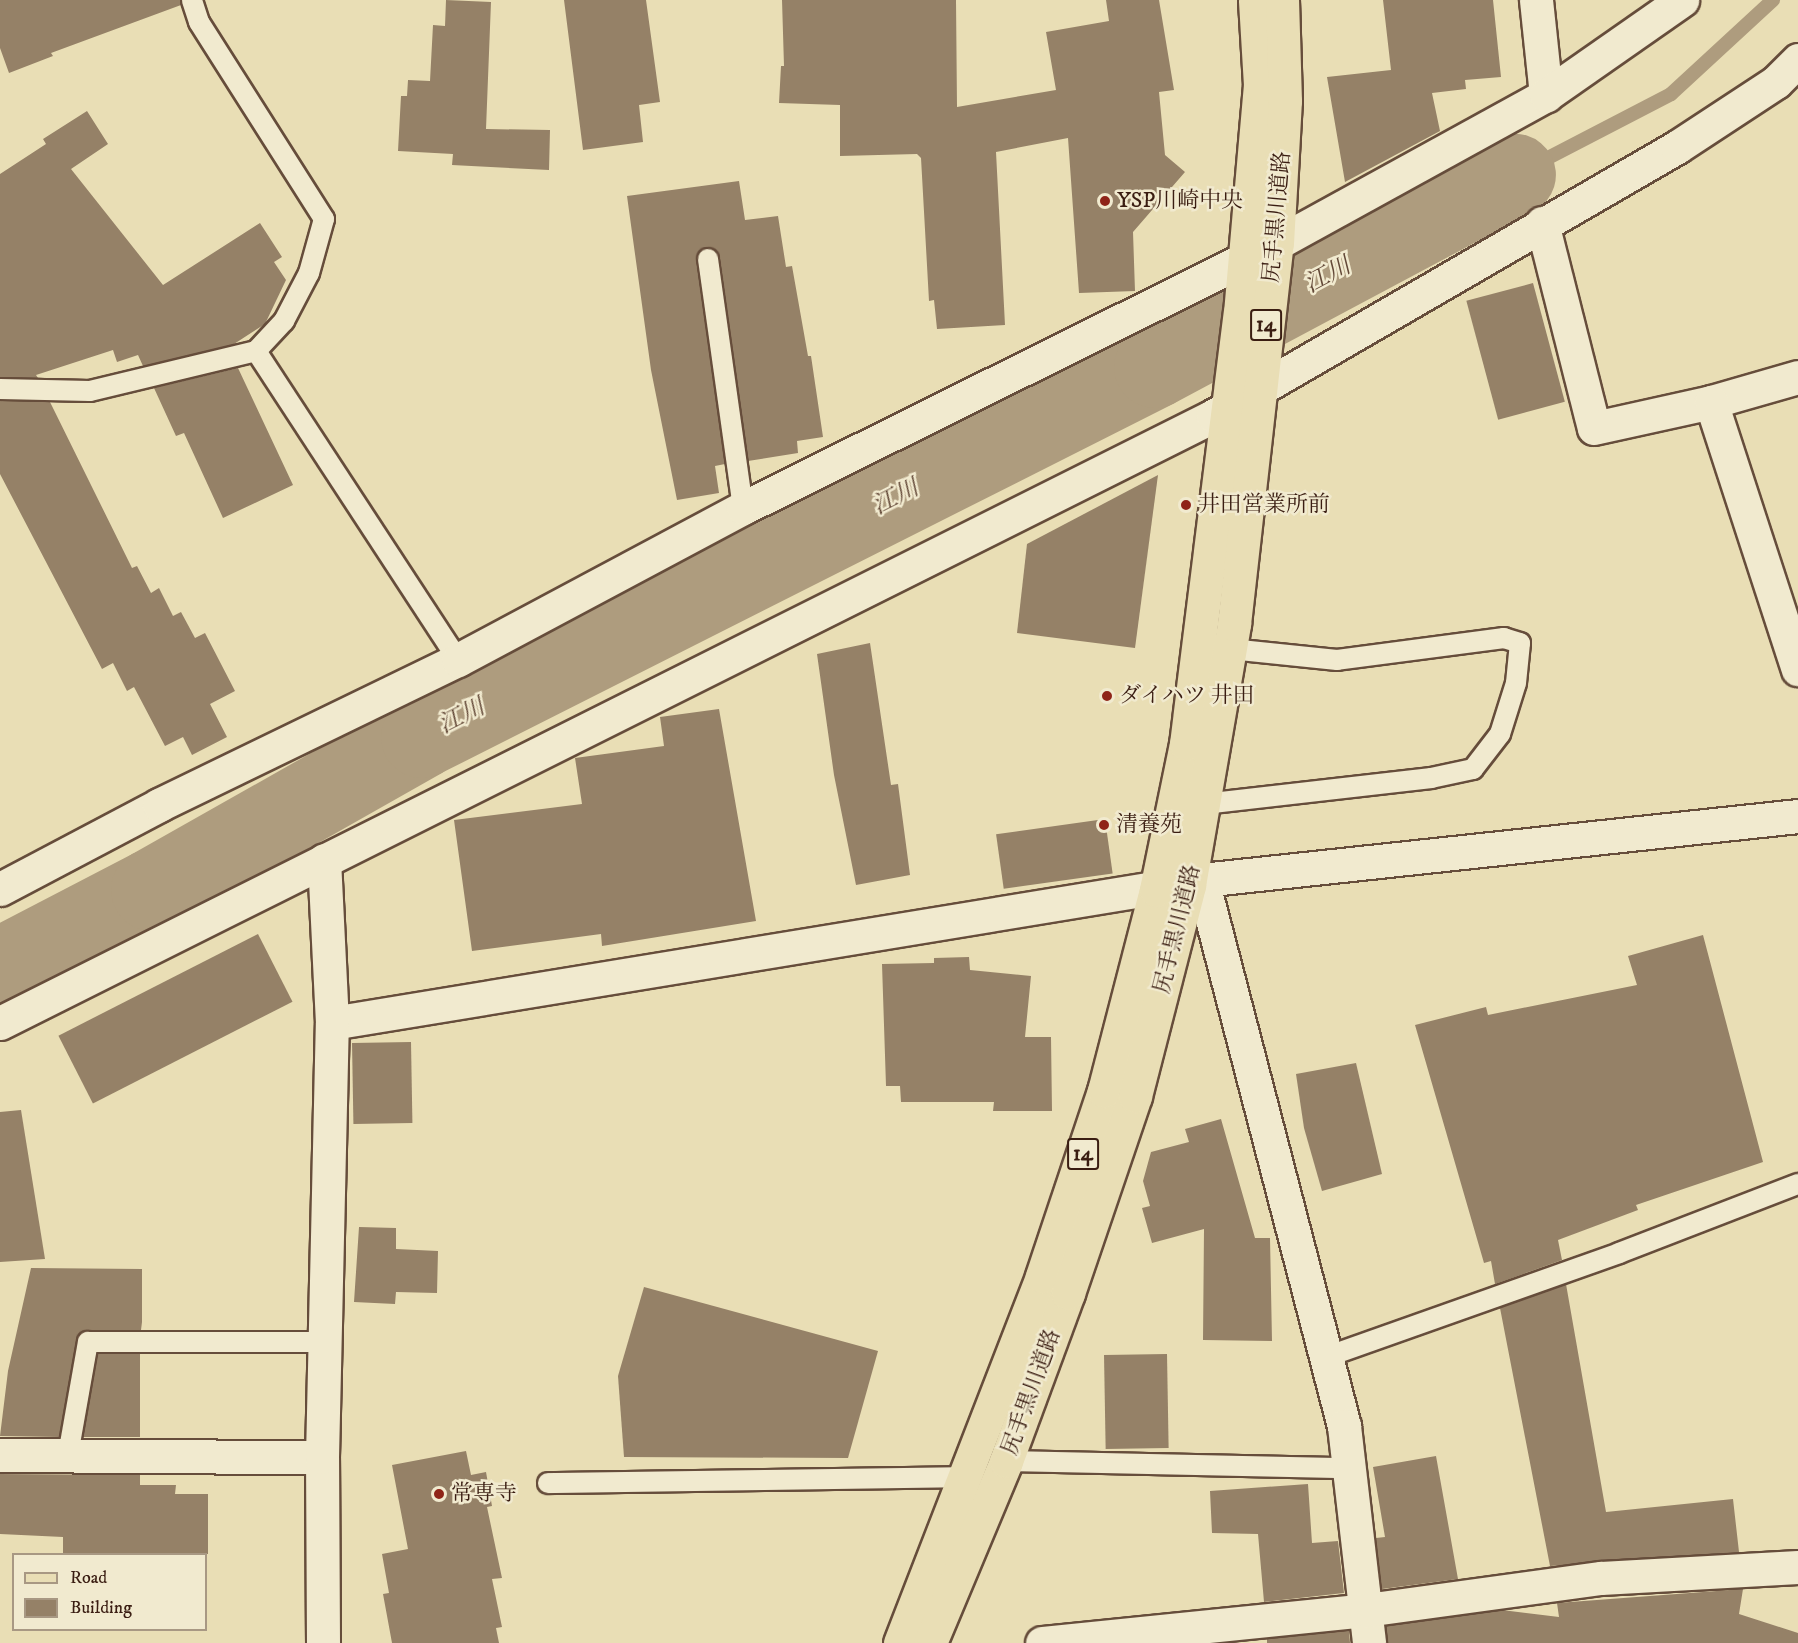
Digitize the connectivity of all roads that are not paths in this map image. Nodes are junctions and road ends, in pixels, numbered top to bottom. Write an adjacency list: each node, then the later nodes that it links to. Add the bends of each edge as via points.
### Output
1 (192, 0): 12 (lane, via 199,22 324,219 309,273 284,321)
2 (1255, 0): 10 (main road, 尻手黒川道路 / 14, via 1260,85)
3 (1282, 0): 9 (main road, 尻手黒川道路 / 14, via 1285,101)
4 (1536, 0): 7 (street)
5 (1682, 0): 7 (street)
6 (1798, 60): 8 (street, via 1776,82 1677,147)
7 (1546, 95): 9 (street)
8 (1542, 223): 15 (street); 16 (street, via 1594,428)
9 (1277, 243): 10 (street); 15 (main road, 尻手黒川道路 / 14)
10 (1246, 257): 17 (main road, 尻手黒川道路 / 14); 18 (street)
11 (708, 259): 18 (lane)
12 (256, 351): 14 (lane, via 90,392); 20 (lane)
13 (1798, 377): 16 (street)
14 (0, 389)
15 (1258, 390): 17 (street); 19 (main road, 尻手黒川道路 / 14)
16 (1712, 402): 21 (street)
17 (1229, 407): 19 (main road, 尻手黒川道路 / 14); 24 (street)
18 (743, 508): 20 (street)
19 (1215, 647): 22 (main road, 尻手黒川道路 / 14); 22 (lane, via 1337,660 1504,638 1520,643 1516,683 1500,734 1473,769 1431,778)
20 (458, 660): 26 (street, via 159,805)
21 (1798, 669)
22 (1189, 804): 25 (main road, 尻手黒川道路 / 14); 27 (main road, 尻手黒川道路 / 14)
23 (1798, 816): 25 (street)
24 (324, 860): 28 (street); 29 (street)
25 (1196, 883): 27 (street); 32 (street); 36 (main road, 尻手黒川道路 / 14, via 1135,1096)
26 (0, 889)
27 (1156, 890): 29 (street); 38 (main road, 尻手黒川道路 / 14, via 1104,1091 1042,1276)
28 (0, 1023)
29 (332, 1023): 31 (street)
30 (1798, 1184): 32 (lane, via 1619,1253)
31 (327, 1342): 34 (lane, via 88,1342); 35 (street)
32 (1326, 1357): 37 (street, via 1344,1426)
33 (0, 1455): 34 (street)
34 (68, 1455): 35 (street)
35 (322, 1457): 42 (street)
36 (1006, 1461): 37 (lane); 44 (main road, 尻手黒川道路 / 14)
37 (1350, 1468): 41 (street)
38 (964, 1478): 39 (lane); 43 (main road, 尻手黒川道路 / 14)
39 (548, 1483)
40 (1798, 1567): 41 (street, via 1601,1578)
41 (1366, 1610): 45 (street); 46 (street)
42 (323, 1643)
43 (900, 1643)
44 (930, 1643)
45 (1042, 1643)
46 (1369, 1643)

